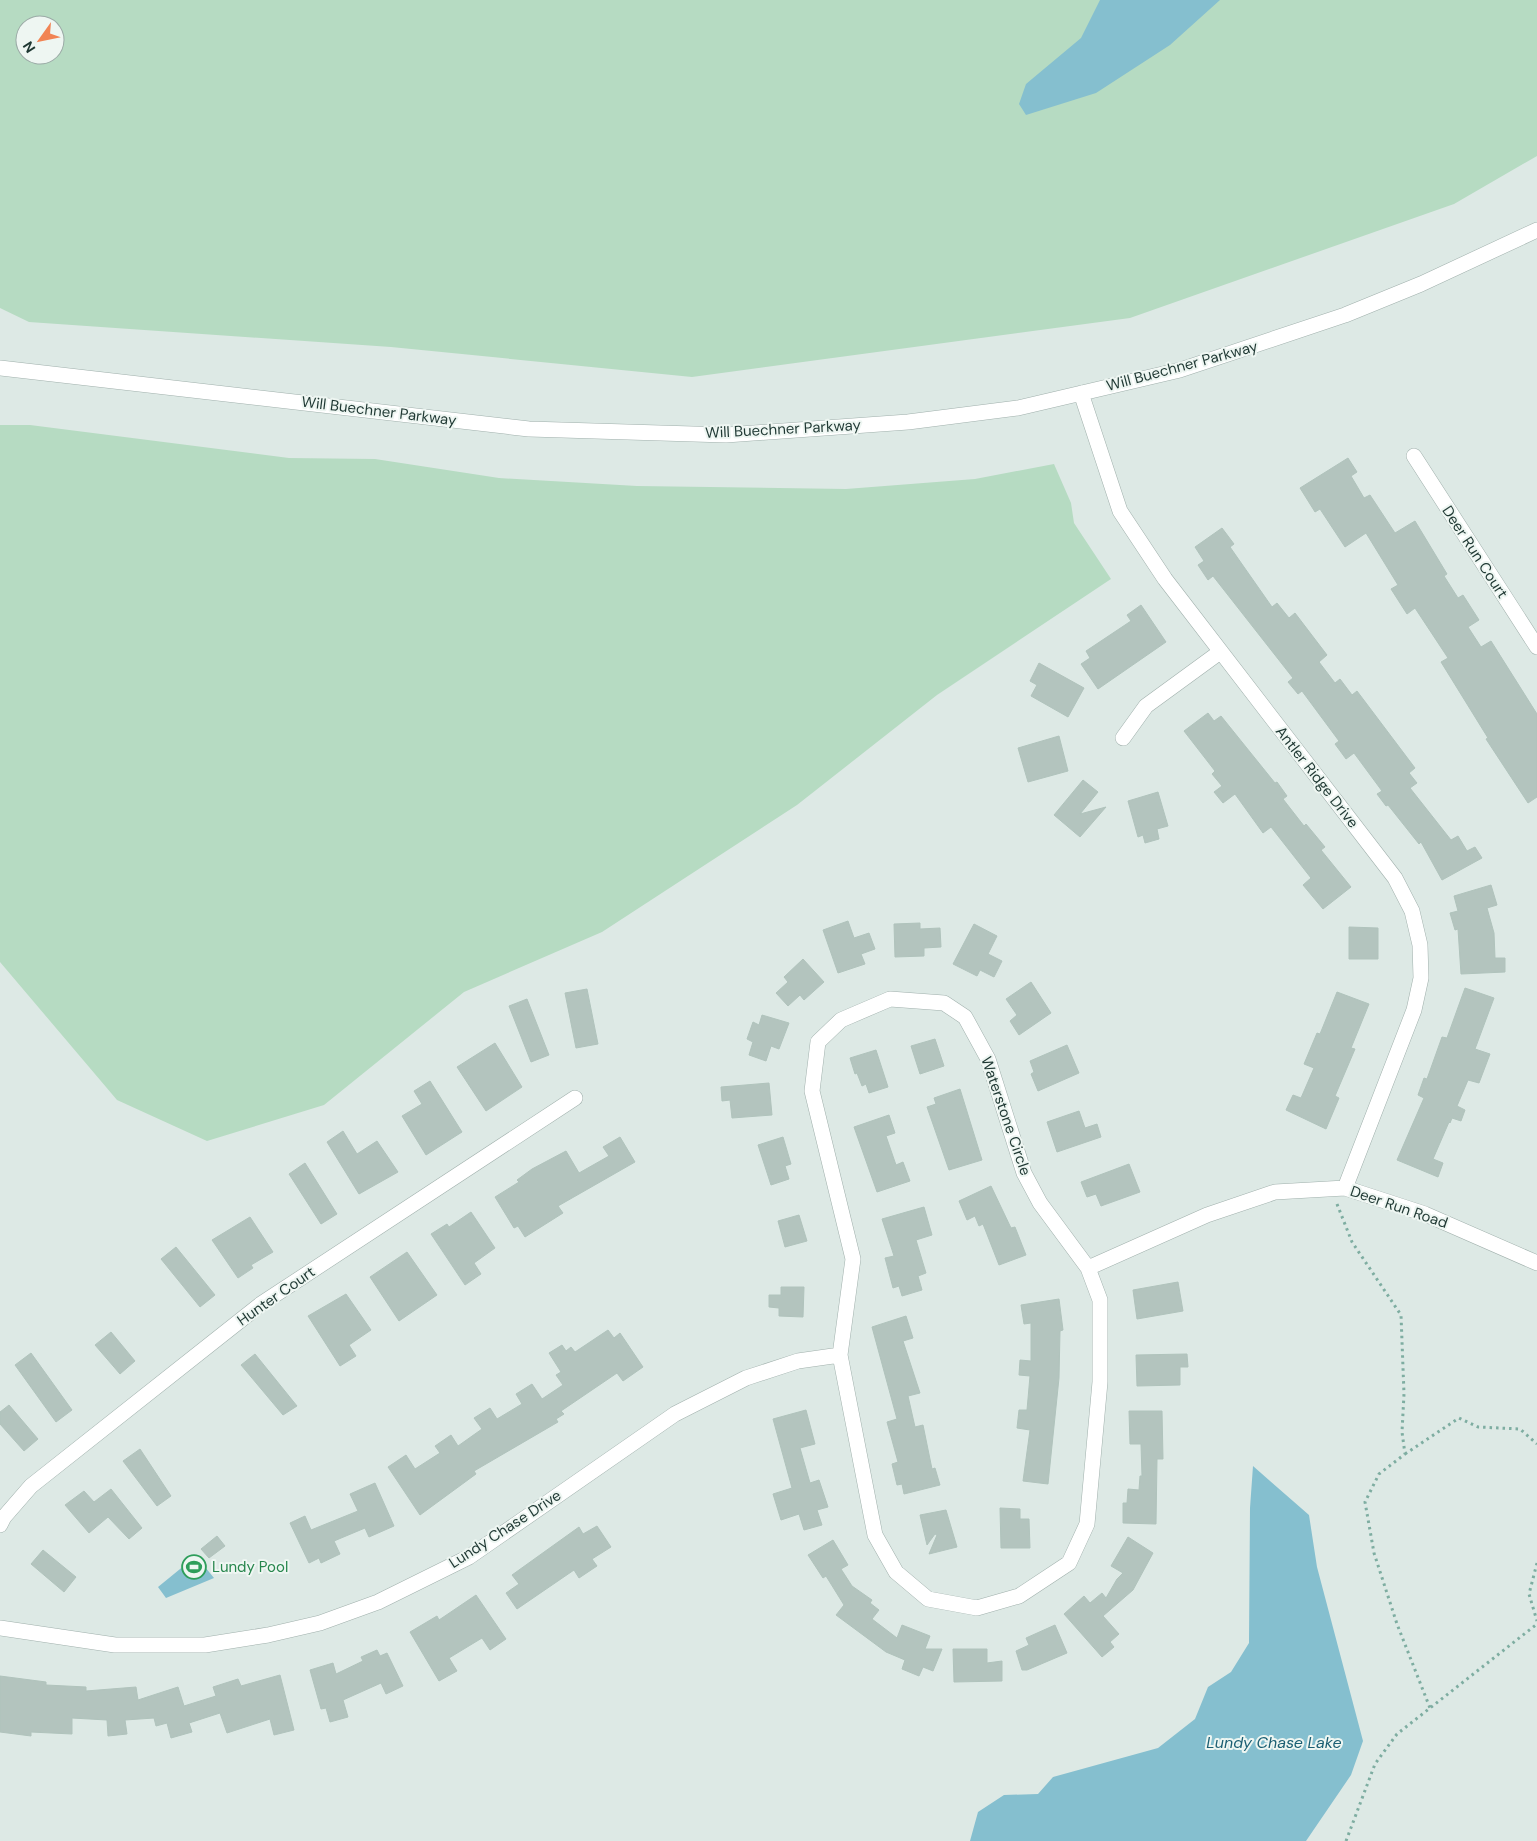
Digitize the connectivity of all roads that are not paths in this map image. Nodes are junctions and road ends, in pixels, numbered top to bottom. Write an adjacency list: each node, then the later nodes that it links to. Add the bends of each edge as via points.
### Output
1 (1537, 230): 3 (street, Will Buechner Parkway, via 1345,315 1180,370)
2 (0, 368): 3 (street, Will Buechner Parkway, via 529,429 726,434 908,422 1018,408)
3 (1081, 393): 6 (street, Antler Ridge Drive, via 1120,511)
4 (1414, 456): 5 (street, Deer Run Court)
5 (1537, 647)
6 (1220, 652): 7 (street, via 1146,706); 9 (street, Antler Ridge Drive, via 1395,878 1412,911 1420,945 1420,978 1414,1010)
7 (1123, 738)
8 (575, 1098): 13 (street, Hunter Court, via 261,1304 31,1486)
9 (1338, 1188): 10 (street, Deer Run Road, via 1425,1214); 11 (street, Deer Run Road, via 1275,1192 1207,1215)
10 (1537, 1263)
11 (1088, 1268): 12 (street, Waterstone Circle, via 1100,1300 1100,1382 1087,1524 1068,1563 1018,1596 977,1608 938,1601 928,1599 896,1572 875,1535); 12 (street, Waterstone Circle, via 1040,1203 1024,1173 988,1058 965,1017 944,1003 890,999 841,1020 818,1042 812,1091 853,1259)
12 (840, 1355): 14 (street, Lundy Chase Drive, via 798,1361 746,1378 675,1414 469,1557 378,1602 320,1623 205,1645 115,1645)
13 (0, 1525)
14 (0, 1628)

